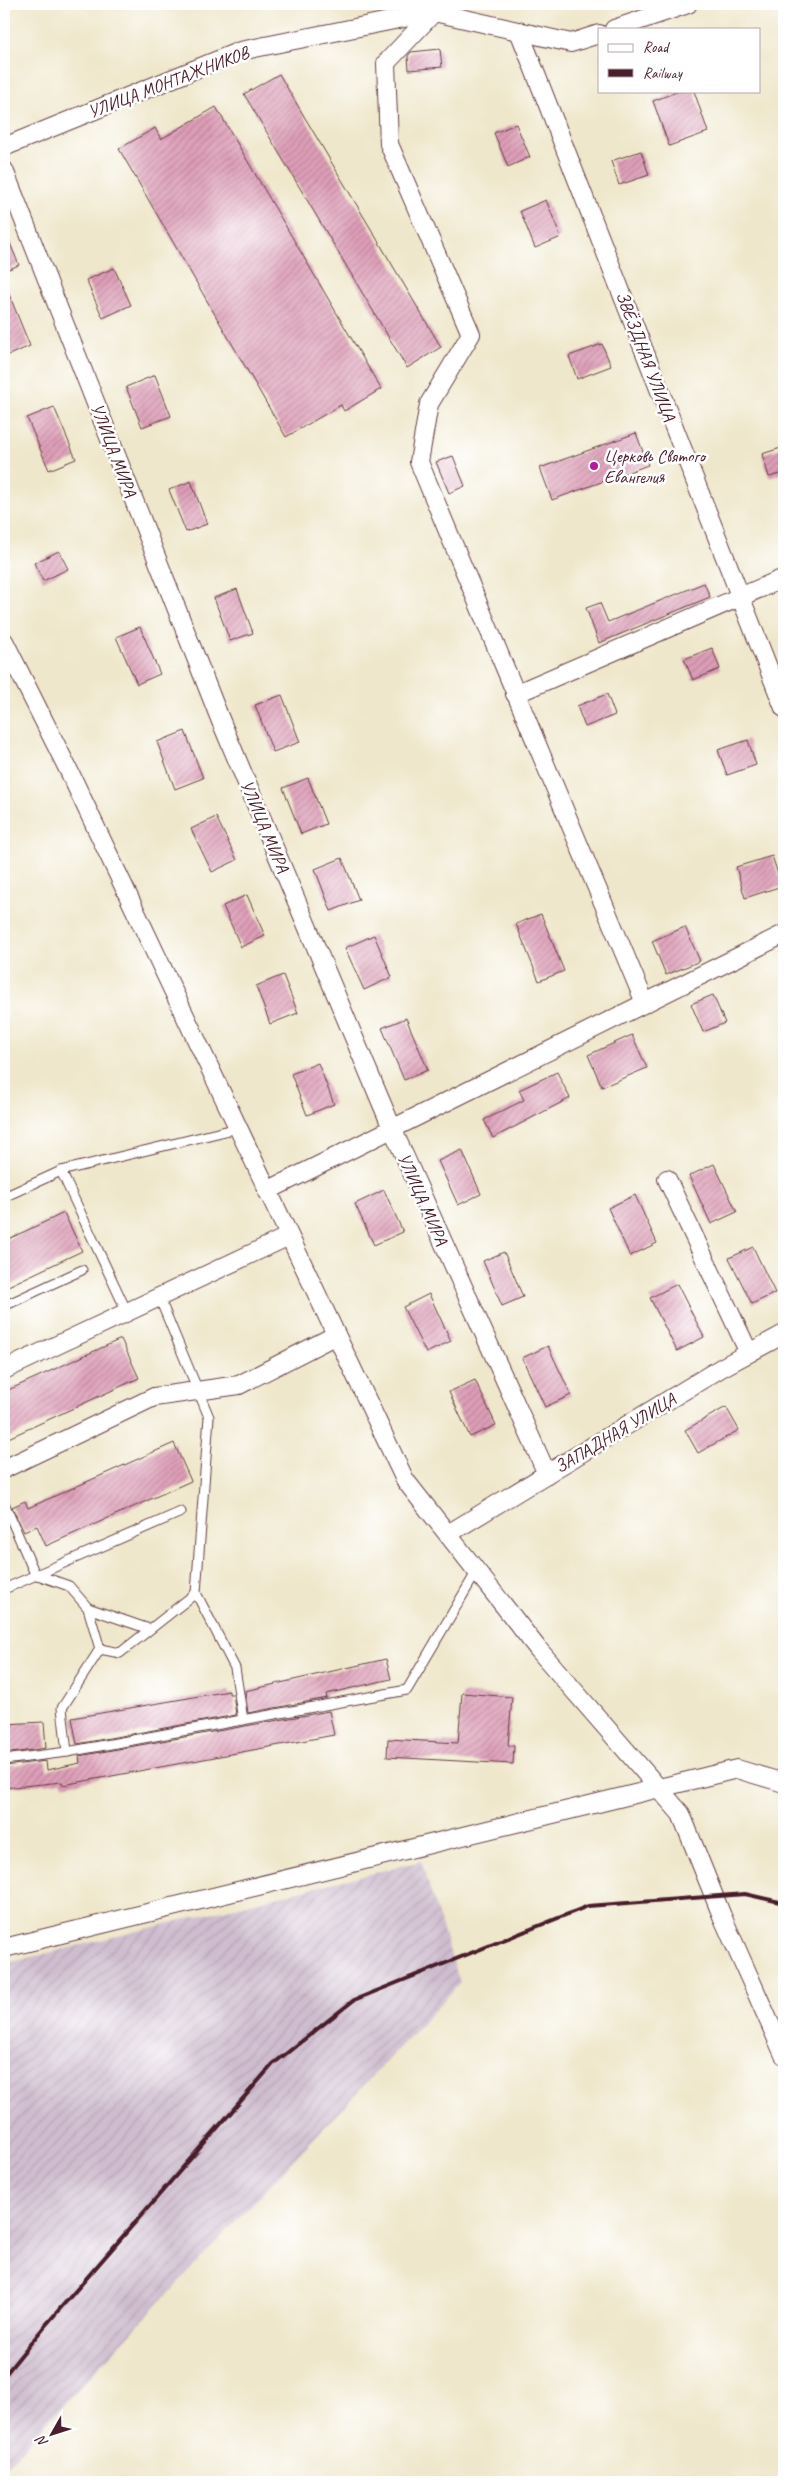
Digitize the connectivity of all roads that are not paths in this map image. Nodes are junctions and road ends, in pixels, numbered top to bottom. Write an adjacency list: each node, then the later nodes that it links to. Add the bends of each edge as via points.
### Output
1 (688, 4): 3 (street)
2 (433, 8): 4 (street, УЛИЦА МОНТАЖНИКОВ); 6 (street, УЛИЦА МОНТАЖНИКОВ, via 240,51); 11 (street, via 386,63 389,144 472,334 429,404 419,462)
3 (617, 28)
4 (518, 32): 5 (street, УЛИЦА МОНТАЖНИКОВ, via 571,43); 9 (street, ЗВЁЗДНАЯ УЛИЦА)
5 (598, 34)
6 (4, 147)
7 (4, 170): 16 (street, УЛИЦА МИРА, via 220,719)
8 (784, 578): 9 (street)
9 (740, 597): 11 (street); 12 (street, ЗВЁЗДНАЯ УЛИЦА)
10 (6, 651): 15 (street, via 70,773)
11 (515, 694): 14 (street)
12 (784, 708)
13 (784, 934): 14 (street)
14 (645, 1003): 16 (street)
15 (238, 1128): 17 (lane); 19 (street)
16 (392, 1128): 19 (street); 32 (street, УЛИЦА МИРА)
17 (61, 1171): 20 (lane); 25 (lane)
18 (667, 1180): 28 (street)
19 (268, 1191): 21 (street)
20 (4, 1197)
21 (289, 1236): 23 (street); 27 (street)
22 (82, 1270): 24 (lane)
23 (159, 1297): 25 (street); 30 (lane)
24 (4, 1306)
25 (128, 1312): 29 (street)
26 (784, 1334): 28 (street, ЗАПАДНАЯ УЛИЦА)
27 (336, 1335): 30 (street, via 239,1385); 35 (street, via 405,1480)
28 (749, 1353): 32 (street, ЗАПАДНАЯ УЛИЦА)
29 (4, 1370)
30 (199, 1390): 31 (street, via 154,1397); 39 (lane, via 209,1417)
31 (4, 1469)
32 (546, 1474): 35 (street, ЗАПАДНАЯ УЛИЦА)
33 (4, 1503): 37 (lane)
34 (181, 1512): 37 (lane)
35 (448, 1534): 36 (street)
36 (477, 1572): 43 (lane, via 407,1690); 47 (street, via 538,1649)
37 (35, 1574): 38 (lane); 40 (lane, via 69,1586)
38 (4, 1589)
39 (196, 1593): 41 (lane); 43 (lane, via 235,1668)
40 (88, 1608): 41 (lane); 42 (lane)
41 (149, 1629): 42 (lane, via 120,1653)
42 (100, 1648): 44 (lane, via 62,1708)
43 (243, 1720): 44 (lane)
44 (66, 1752): 45 (lane)
45 (4, 1760)
46 (784, 1783): 47 (street, via 737,1769)
47 (658, 1787): 48 (street); 49 (street, via 681,1814)
48 (4, 1948)
49 (784, 2055)

